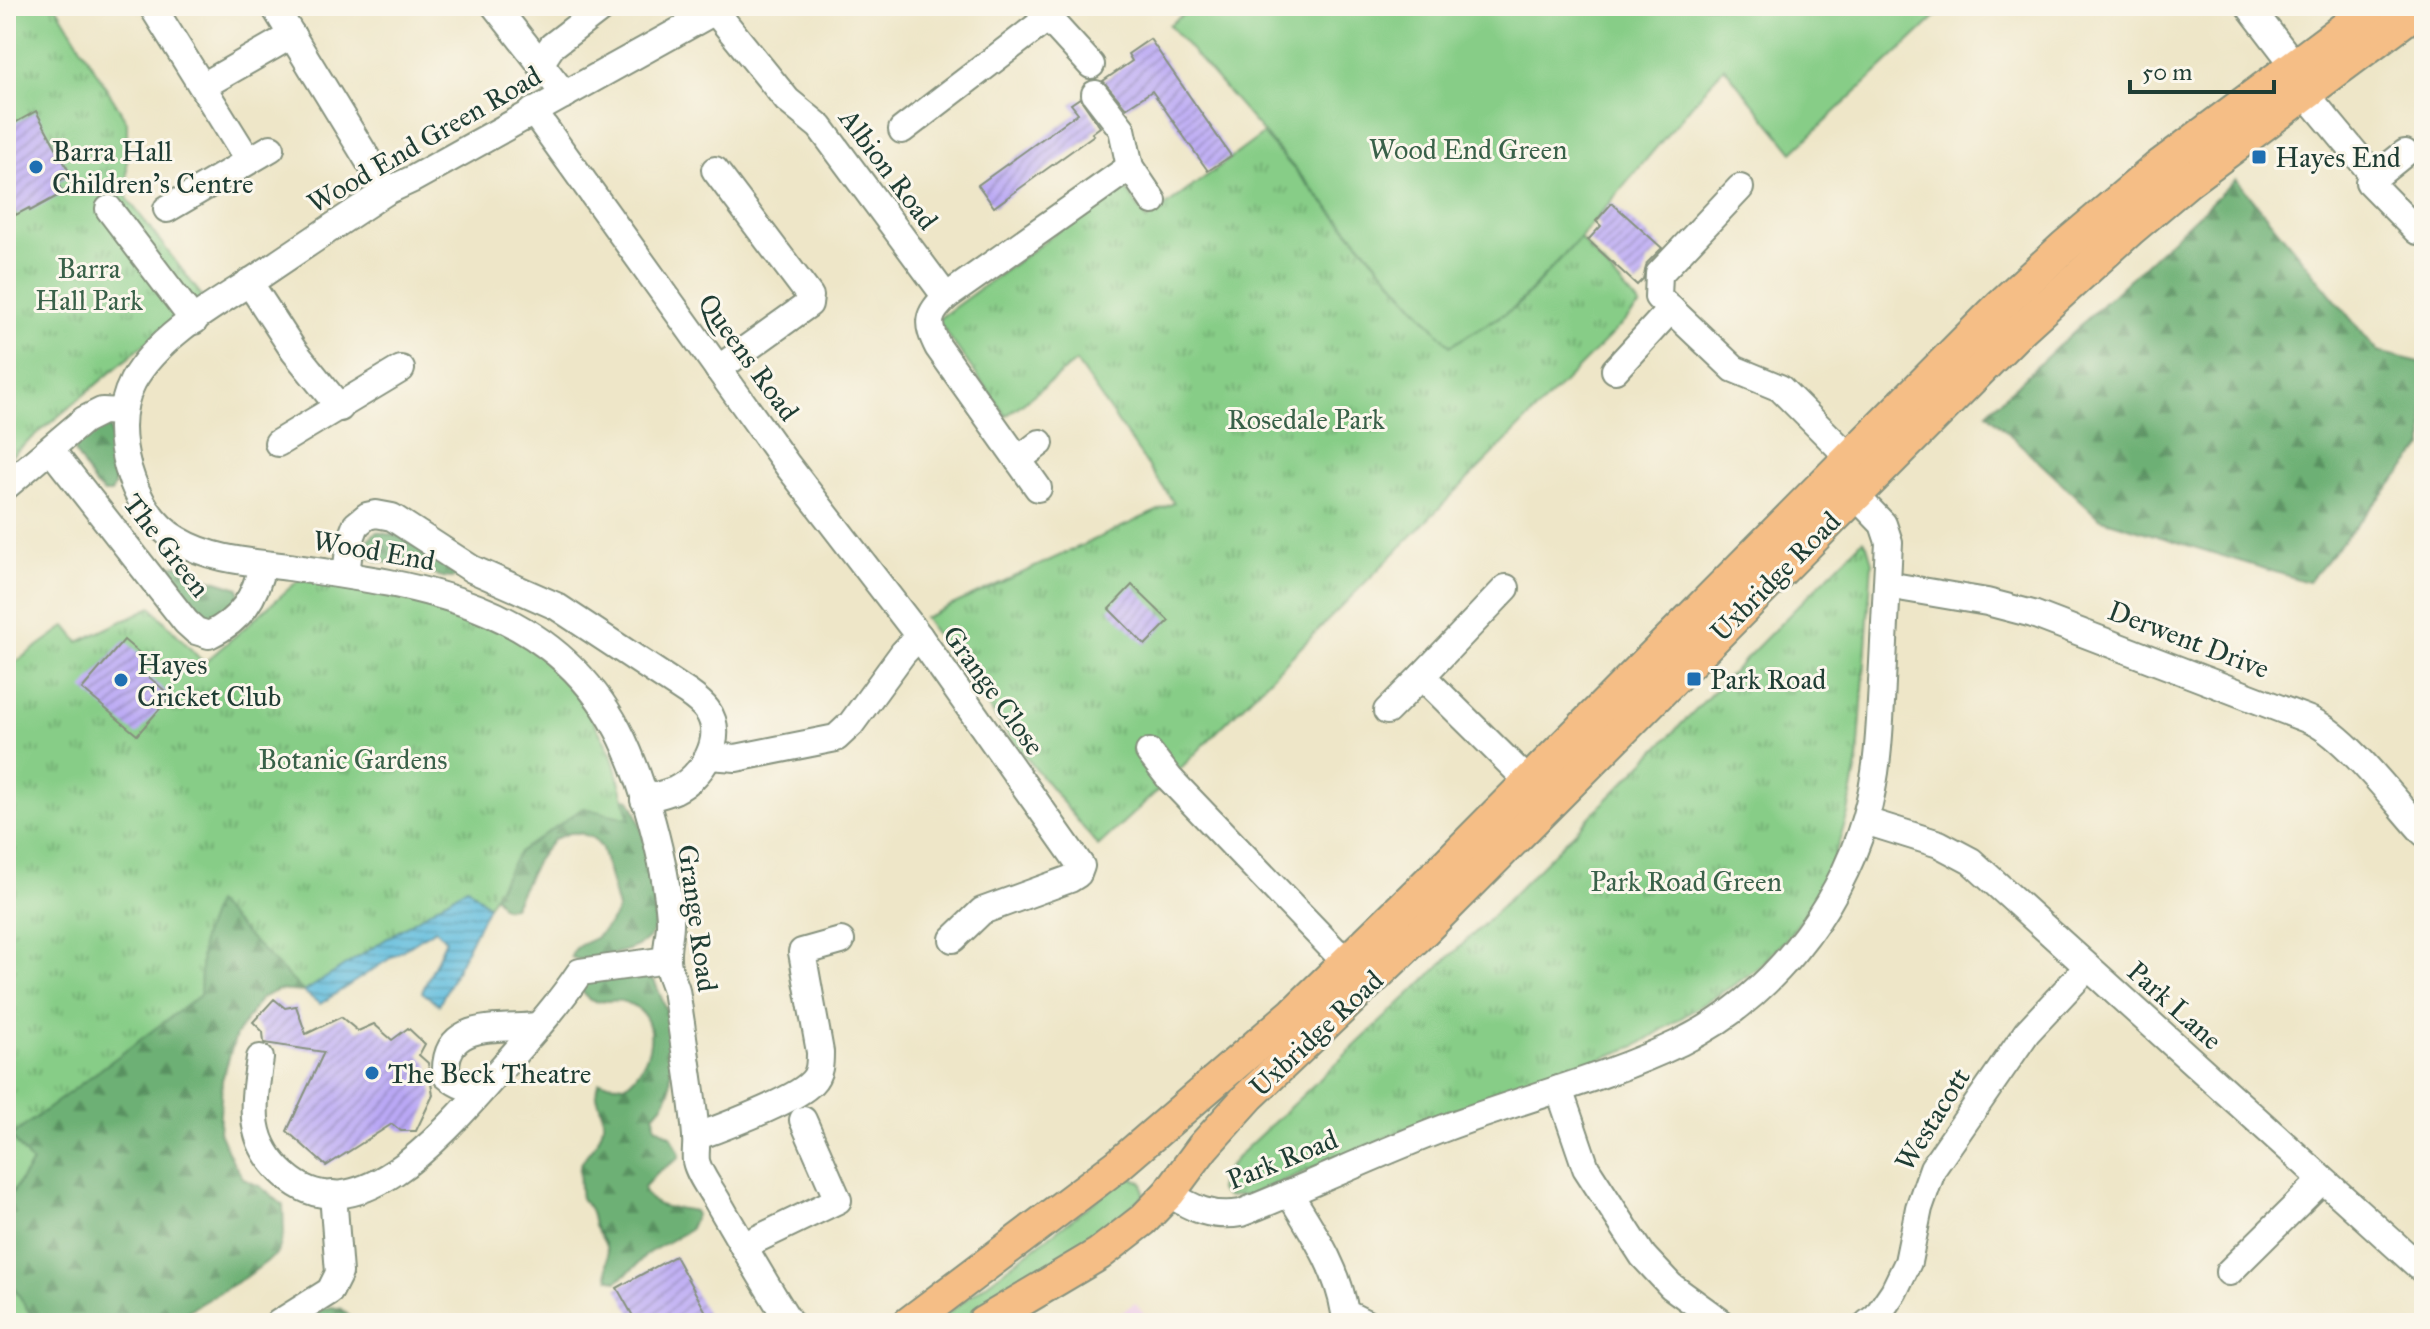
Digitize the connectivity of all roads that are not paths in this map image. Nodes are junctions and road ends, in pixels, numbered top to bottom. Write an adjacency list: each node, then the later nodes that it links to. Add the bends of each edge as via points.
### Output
1 (152, 6): 14 (street)
2 (274, 6): 10 (street)
3 (495, 6): 11 (street)
4 (604, 6): 11 (street, via 552,46)
5 (2249, 6): 13 (street)
6 (2374, 6): 13 (main road, Uxbridge Road)
7 (2423, 6): 13 (main road, Uxbridge Road)
8 (720, 8): 16 (street, Wood End Green Road); 30 (street, Albion Road, via 787,100 820,127)
9 (1043, 12): 12 (street); 18 (street)
10 (292, 35): 14 (street); 24 (street)
11 (540, 64): 16 (street)
12 (1091, 65)
13 (2300, 80): 22 (street); 42 (main road, Uxbridge Road, via 2176,153 2001,305); 46 (main road, Uxbridge Road, via 1976,372)
14 (203, 86): 27 (street, via 224,123 259,154)
15 (1095, 94): 20 (street, via 1122,129)
16 (565, 95): 17 (street, Wood End Green Road)
17 (533, 111): 24 (street, Wood End Green Road); 34 (street, Queens Road)
18 (902, 130)
19 (2405, 153): 22 (street)
20 (1130, 167): 25 (street); 30 (street)
21 (715, 170): 34 (street, via 810,296 809,304)
22 (2375, 177): 28 (street, via 2369,182 2417,231)
23 (1740, 188): 31 (street, via 1659,274 1658,297)
24 (387, 191): 29 (street, Wood End Green Road)
25 (1153, 201)
26 (109, 209): 32 (street)
27 (167, 209)
28 (2424, 225)
29 (249, 282): 32 (street, Wood End Green Road); 37 (street)
30 (946, 297): 43 (street, via 932,311 929,329)
31 (1671, 309): 35 (street); 42 (street, via 1734,369 1780,388)
32 (194, 321): 36 (street, Wood End Green Road, via 158,350)
33 (401, 369): 37 (street)
34 (718, 369): 51 (street, Queens Road)
35 (1615, 370)
36 (134, 379): 38 (street, Wood End)
37 (340, 408): 39 (street)
38 (122, 412): 41 (street, via 90,416); 47 (street, Wood End, via 129,472 142,505 159,526 195,548)
39 (278, 443)
40 (1040, 443): 43 (street)
41 (51, 450): 44 (street); 47 (street, The Green, via 196,631 209,635 223,629 245,609)
42 (1849, 457): 56 (main road, Uxbridge Road)
43 (1018, 460): 45 (street)
44 (6, 486)
45 (1038, 488)
46 (1855, 495): 49 (street, Park Road, via 1887,533); 73 (main road, Uxbridge Road, via 1423,931 1249,1096)
47 (262, 564): 48 (street, Wood End)
48 (346, 575): 55 (street, via 356,525 367,516 392,517 472,569 556,606 688,693 712,719); 57 (street, Wood End, via 459,599 498,615 550,648 591,689 618,731)
49 (1887, 585): 58 (street, Park Road, via 1878,757); 59 (street, Derwent Drive, via 2033,614 2323,726)
50 (1506, 588): 52 (street)
51 (919, 636): 55 (street, Grange Close, via 836,738 736,758); 60 (street, Grange Close, via 1081,866 1070,879 982,911)
52 (1422, 676): 53 (street); 56 (street)
53 (1387, 711)
54 (1149, 752): 63 (street)
55 (709, 756): 57 (street, via 676,789)
56 (1528, 781): 63 (main road, Uxbridge Road)
57 (644, 800): 62 (street, Grange Road, via 669,912)
58 (1865, 821): 64 (street, Park Lane, via 1939,844 1971,861); 68 (street, Park Road, via 1823,913 1792,954 1748,996 1684,1040)
59 (2424, 833)
60 (953, 939)
61 (841, 941): 70 (street, via 802,952 820,1052 815,1080 790,1097)
62 (667, 960): 65 (street, via 580,972); 70 (street, Grange Road)
63 (1349, 961): 71 (main road, Uxbridge Road)
64 (2087, 968): 72 (street, Park Lane); 85 (street, Westacott, via 2027,1032 1939,1159 1922,1195 1908,1262 1894,1291)
65 (538, 1026): 67 (street); 67 (street, via 477,1031 451,1045 446,1075 470,1089)
66 (260, 1058): 75 (street, via 254,1110 263,1150 290,1179)
67 (484, 1087): 75 (street, via 425,1151 363,1189)
68 (1559, 1089): 74 (street, Park Road, via 1449,1126); 84 (street, via 1586,1168 1643,1256 1671,1286)
69 (803, 1120): 76 (street, via 838,1200)
70 (696, 1137): 76 (street, Grange Road, via 697,1163)
71 (1118, 1165): 73 (main road, via 1149,1172); 79 (main road, Uxbridge Road)
72 (2322, 1180): 77 (street, Park Lane); 78 (street)
73 (1169, 1193): 74 (street, Park Road, via 1188,1206 1225,1216); 83 (main road, Uxbridge Road, via 1099,1254)
74 (1289, 1193): 80 (street, via 1331,1262)
75 (333, 1194): 81 (street, via 339,1273 330,1291)
76 (743, 1246): 82 (street, Grange Road)
77 (2424, 1271)
78 (2229, 1272)
79 (921, 1318)
80 (1348, 1320)
81 (279, 1323)
82 (790, 1323)
83 (983, 1323)
84 (1722, 1323)
85 (1868, 1323)

